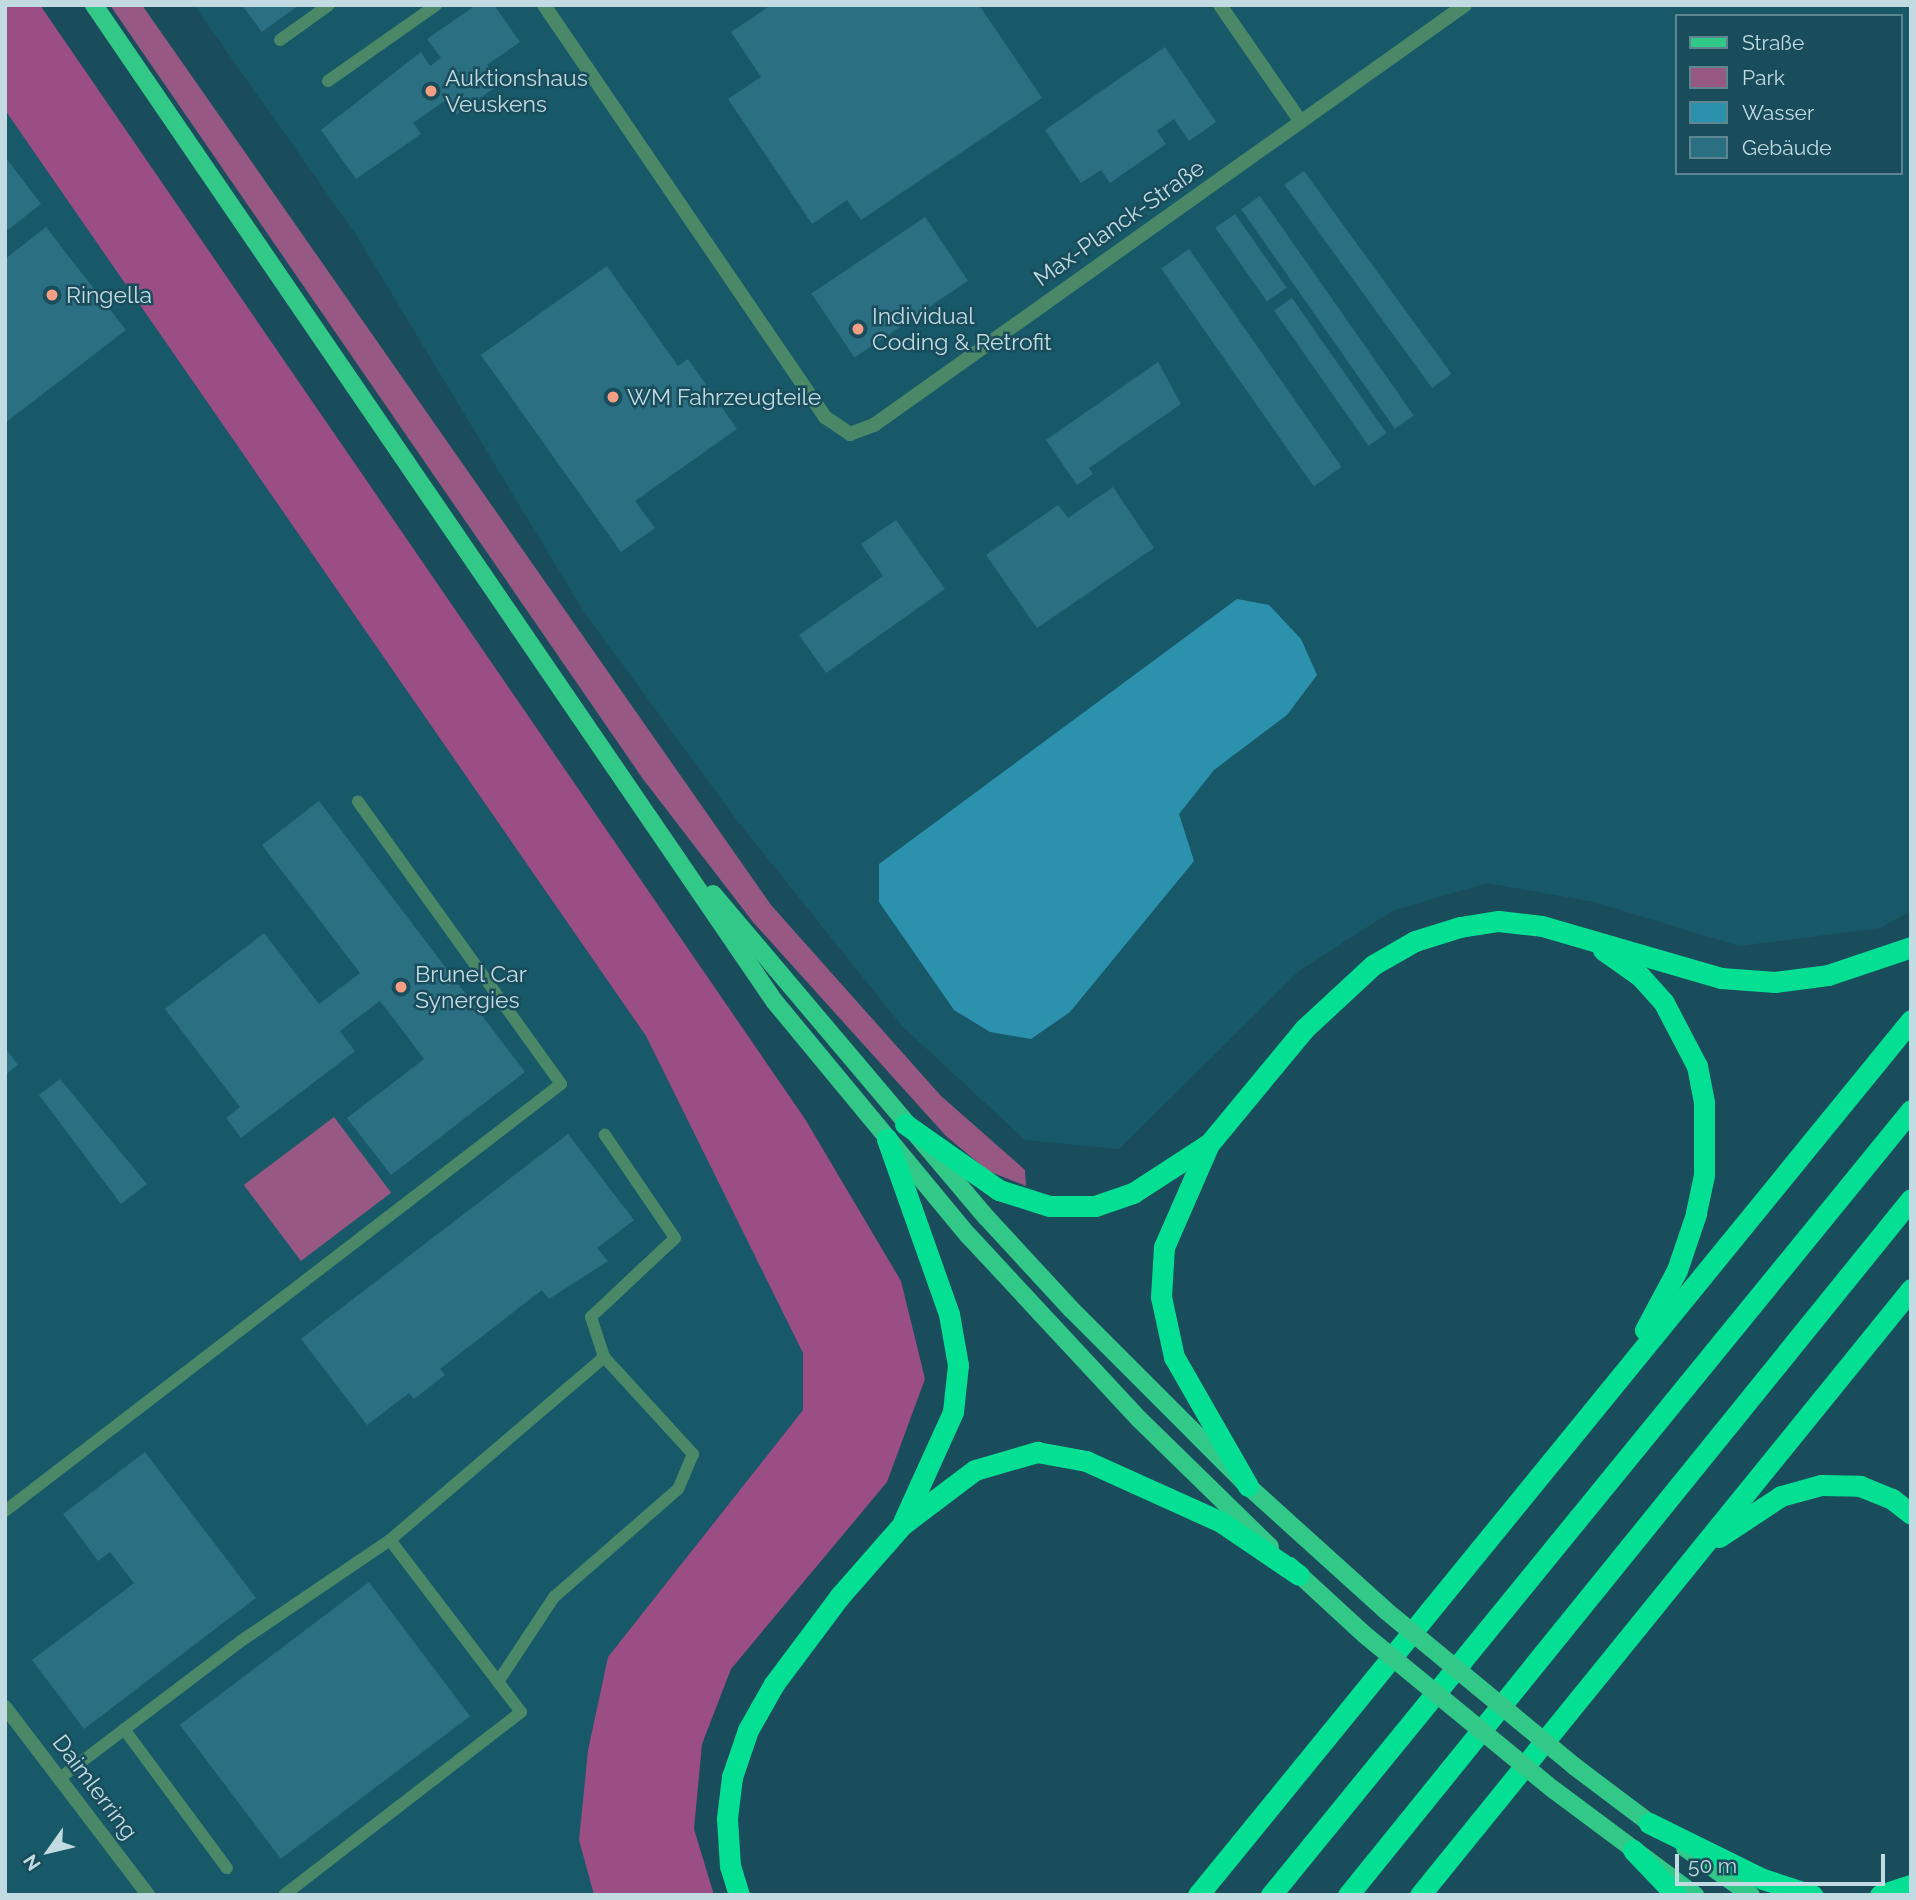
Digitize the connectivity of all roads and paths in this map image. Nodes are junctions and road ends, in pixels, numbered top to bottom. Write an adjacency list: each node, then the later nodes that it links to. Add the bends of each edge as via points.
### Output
1 (94, 5): 11 (main road)
2 (329, 5): 7 (lane)
3 (436, 5): 8 (lane)
4 (544, 5): 9 (street, Max-Planck-Straße, via 825,417 850,434 874,425)
5 (1220, 5): 9 (street)
6 (1465, 5): 9 (street, Max-Planck-Straße)
7 (280, 40)
8 (328, 81)
9 (1301, 122)
10 (358, 801): 25 (lane, via 561,1084)
11 (659, 832): 16 (main road); 18 (main road, via 775,1002)
12 (1576, 935): 13 (highway, via 1721,978 1775,982 1828,975); 19 (highway, via 1499,921 1415,941 1373,965 1336,995); 23 (highway, via 1614,956 1664,1003 1697,1066 1704,1103 1704,1175 1696,1213 1677,1270)
13 (1911, 947)
14 (1911, 1020): 23 (highway)
15 (1911, 1110): 43 (highway)
16 (905, 1124): 19 (highway, via 999,1190 1049,1206 1095,1206 1133,1193); 24 (main road, via 1071,1309)
17 (605, 1135): 22 (lane, via 675,1238 591,1317)
18 (887, 1139): 27 (highway, via 949,1314 958,1365 953,1412); 30 (main road, via 1052,1327)
19 (1209, 1144): 24 (highway, via 1164,1247 1161,1297 1174,1357)
20 (1911, 1199): 44 (highway)
21 (1911, 1289): 29 (highway)
22 (604, 1357): 28 (lane); 31 (lane, via 693,1454 678,1489 554,1597)
23 (1624, 1372): 42 (highway)
24 (1248, 1486): 35 (main road, bridge, via 1385,1611)
25 (5, 1511)
26 (1911, 1514): 29 (highway, via 1892,1499 1860,1486 1821,1485 1782,1496)
27 (902, 1525): 30 (highway, via 975,1470 1037,1452 1086,1461 1151,1486 1221,1522); 41 (highway, via 839,1597 774,1684 748,1730 732,1777 727,1818 730,1866)
28 (390, 1540): 31 (lane); 33 (lane, via 241,1641)
29 (1703, 1547): 45 (highway)
30 (1299, 1575): 36 (main road, bridge, via 1365,1635)
31 (498, 1682): 40 (lane, via 521,1712)
32 (5, 1707): 34 (street, Daimlerring)
33 (124, 1729): 34 (lane); 37 (lane)
34 (60, 1778): 39 (street, Daimlerring)
35 (1649, 1823): 48 (main road); 49 (highway, via 1763,1879)
36 (1633, 1850): 46 (highway); 47 (main road)
37 (227, 1868)
38 (1911, 1885): 50 (highway)
39 (148, 1895)
40 (284, 1895)
41 (739, 1895)
42 (1198, 1895)
43 (1272, 1895)
44 (1348, 1895)
45 (1420, 1895)
46 (1676, 1895)
47 (1695, 1895)
48 (1751, 1895)
49 (1812, 1895)
50 (1880, 1895)

